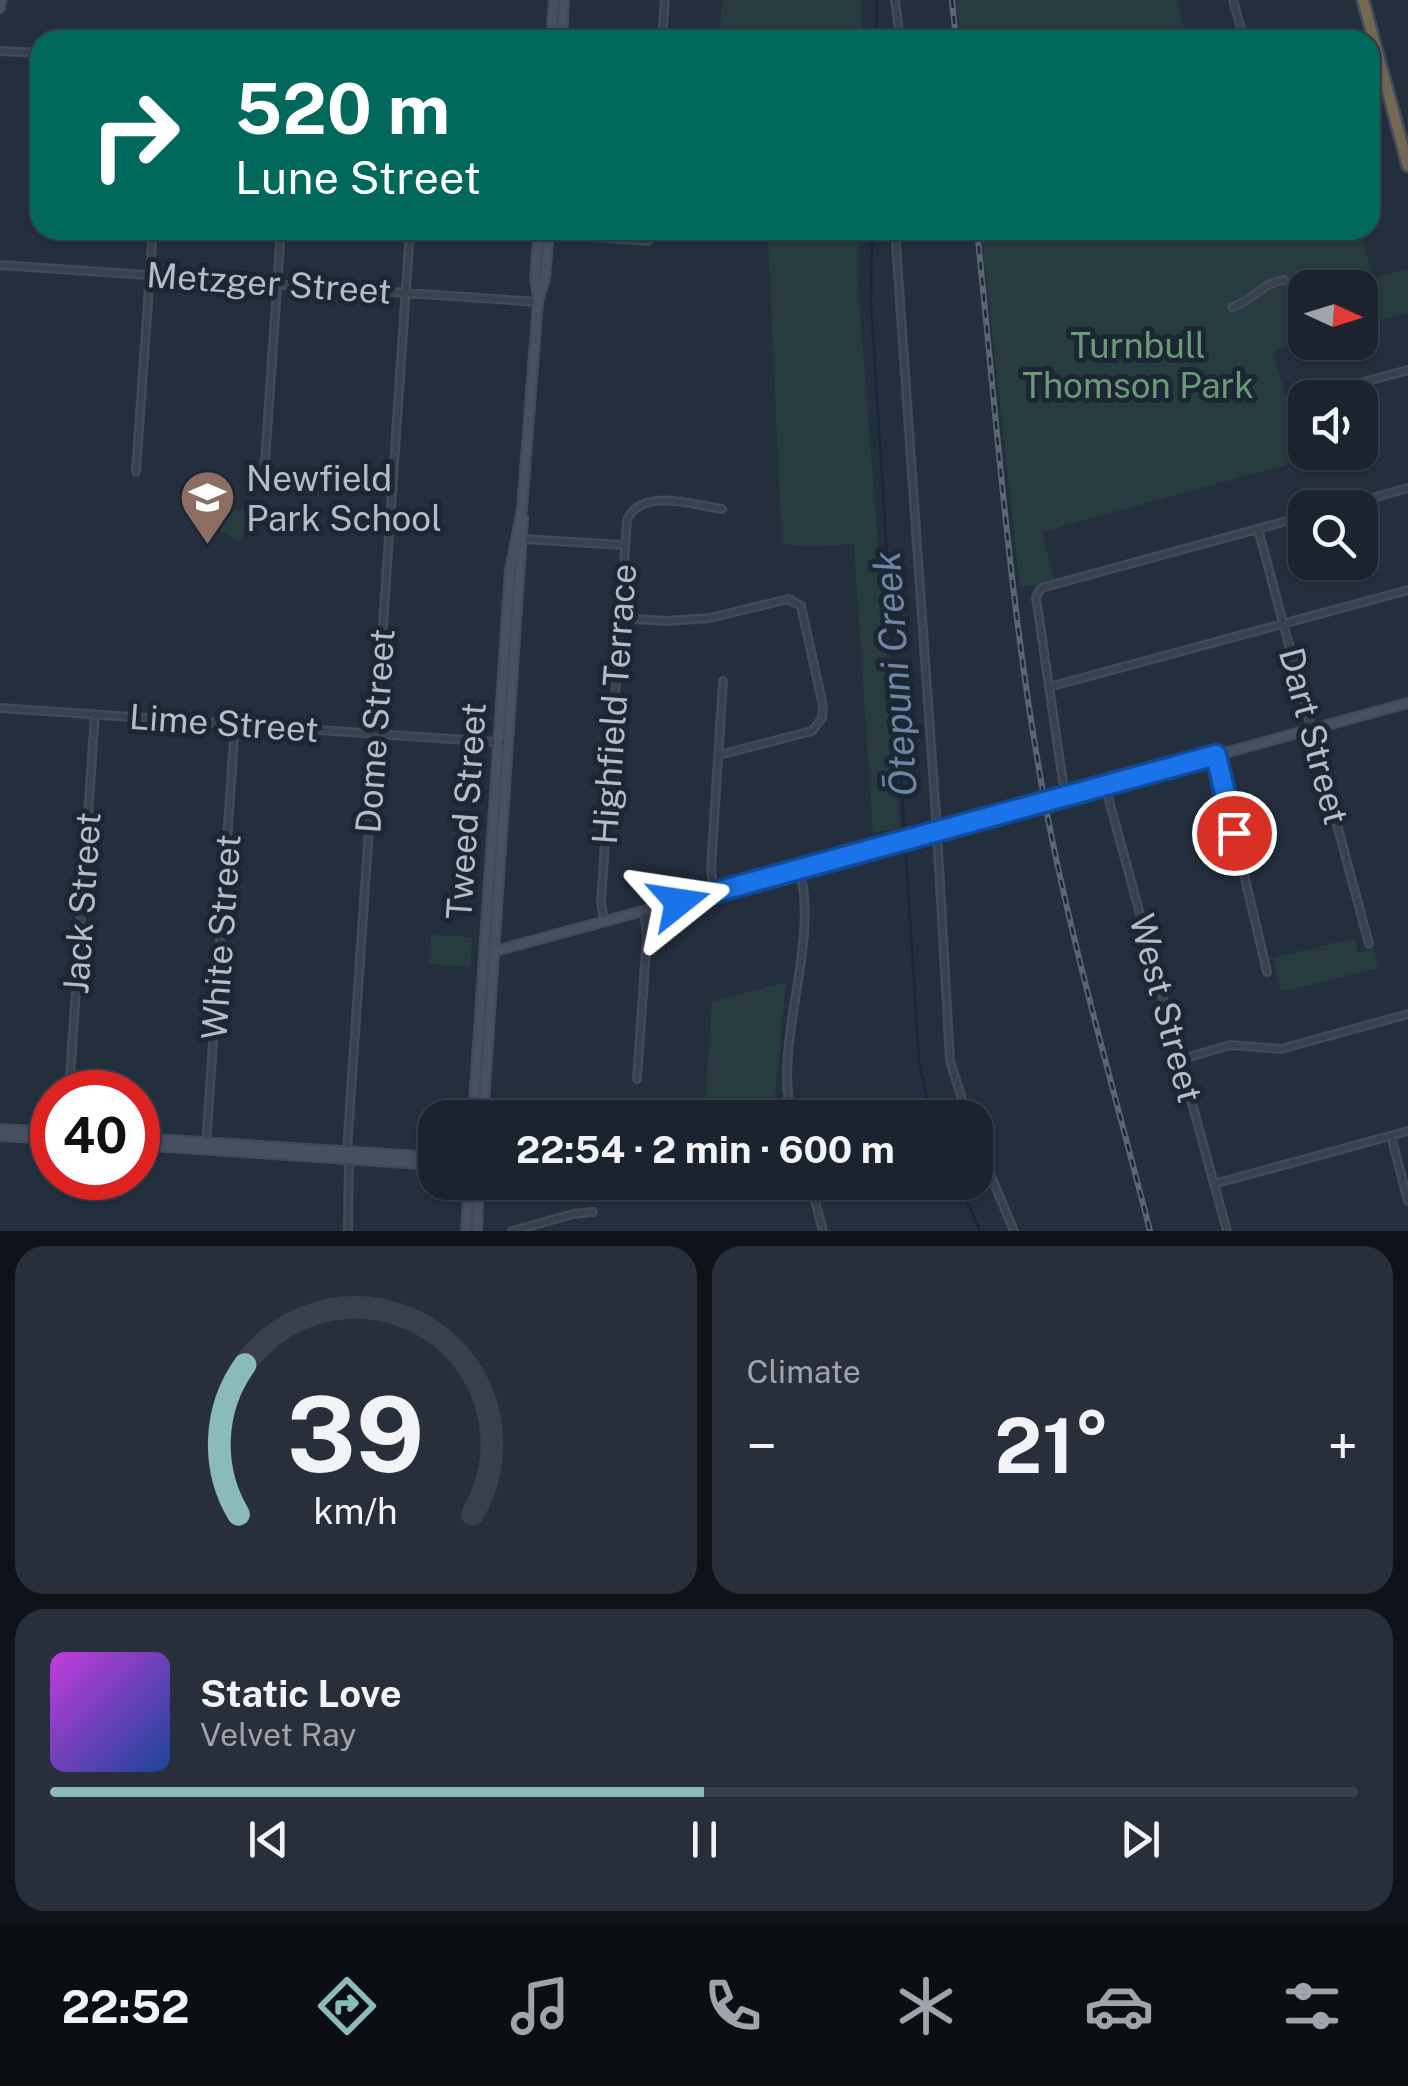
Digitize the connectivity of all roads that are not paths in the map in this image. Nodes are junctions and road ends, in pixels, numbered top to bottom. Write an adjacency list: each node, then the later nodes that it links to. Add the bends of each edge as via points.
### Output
1 (0, 0): 8 (street)
2 (554, 0): 9 (street)
3 (564, 0): 10 (street)
4 (665, 0): 11 (street)
5 (894, 0): 12 (street)
6 (1233, 0): 13 (street)
7 (1363, 0): 14 (highway)
8 (0, 8)
9 (552, 30)
10 (562, 30)
11 (663, 30)
12 (898, 30)
13 (1241, 30)
14 (1372, 30)
15 (0, 50): 16 (street)
16 (30, 52)
17 (1380, 57): 18 (highway)
18 (1405, 140): 19 (highway)
19 (1408, 166)
20 (152, 240): 26 (street)
21 (281, 240): 28 (street)
22 (409, 240): 29 (street, Dome Street)
23 (542, 240): 30 (street, Tweed Street)
24 (896, 240): 59 (street)
25 (0, 265): 26 (street, Metzger Street)
26 (150, 275): 28 (street, Metzger Street); 34 (street)
27 (1284, 280): 31 (street)
28 (278, 284): 29 (street, Metzger Street); 35 (street)
29 (406, 293): 30 (street, Metzger Street); 53 (street, Dome Street)
30 (538, 302): 41 (street, Tweed Street)
31 (1232, 307)
32 (1408, 370): 33 (street)
33 (1371, 380)
34 (136, 472)
35 (264, 476)
36 (1408, 488): 37 (street)
37 (1378, 496)
38 (722, 510): 42 (street, Highfield Terrace, via 640,503 627,520)
39 (1288, 520): 40 (street)
40 (1258, 528): 45 (street, Dart Street); 47 (street, via 1044,586 1036,597)
41 (518, 539): 42 (street, Highfield Terrace); 54 (street, Tweed Street)
42 (624, 545): 44 (street, Highfield Terrace)
43 (1408, 590): 45 (street)
44 (620, 618): 56 (street, via 710,618 788,599 801,606 823,706 818,726); 63 (street, Highfield Terrace)
45 (1284, 624): 47 (street); 52 (street, Dart Street)
46 (724, 682): 56 (street)
47 (1050, 687): 58 (street)
48 (1408, 703): 52 (street)
49 (0, 708): 50 (street, Lime Street)
50 (95, 714): 51 (street, Lime Street); 70 (street, Jack Street)
51 (235, 724): 53 (street, Lime Street); 81 (street, White Street)
52 (1312, 729): 55 (street); 64 (street, Dart Street)
53 (375, 734): 54 (street, Lime Street); 82 (street, Dome Street)
54 (504, 742): 65 (street, Tweed Street)
55 (1216, 755): 57 (street); 66 (street)
56 (719, 756): 61 (street)
57 (1105, 786): 58 (street); 69 (street, West Street)
58 (1065, 796): 59 (street)
59 (938, 831): 60 (street); 75 (street, via 950,1062)
60 (799, 869): 61 (street); 74 (street, via 803,918)
61 (714, 892): 62 (street)
62 (644, 911): 63 (street); 71 (street)
63 (604, 922): 65 (street)
64 (1369, 944)
65 (489, 953): 67 (street, Tweed Street)
66 (1267, 972)
67 (485, 1014): 72 (street, Tweed Street); 73 (street, Tweed Street)
68 (1408, 1014): 69 (street, via 1281,1049 1230,1044)
69 (1180, 1060): 86 (street, West Street)
70 (70, 1070)
71 (638, 1079)
72 (476, 1100)
73 (483, 1100)
74 (789, 1100)
75 (962, 1100)
76 (1408, 1131): 79 (street)
77 (0, 1132): 78 (street)
78 (30, 1134)
79 (1391, 1136): 86 (street); 90 (street)
80 (160, 1143): 81 (street)
81 (206, 1146): 82 (street)
82 (348, 1156): 83 (street); 84 (street); 92 (street, Dome Street)
83 (418, 1157)
84 (418, 1164)
85 (993, 1181): 97 (street)
86 (1214, 1184): 98 (street, West Street)
87 (468, 1200): 93 (street)
88 (478, 1200): 94 (street)
89 (815, 1200): 96 (street)
90 (1408, 1200)
91 (594, 1212): 95 (street)
92 (348, 1231)
93 (466, 1231)
94 (477, 1231)
95 (512, 1231)
96 (823, 1231)
97 (1014, 1231)
98 (1227, 1231)

